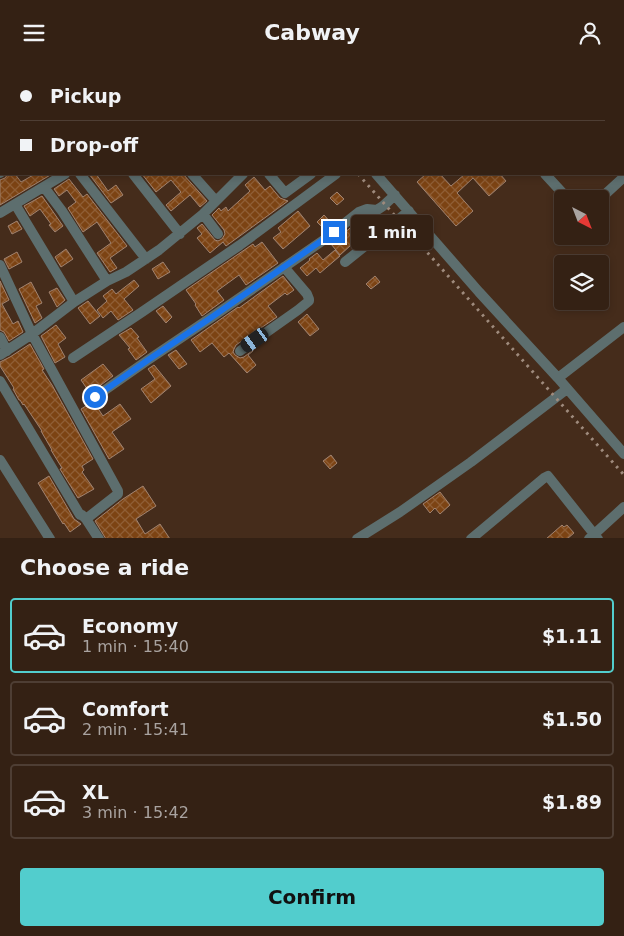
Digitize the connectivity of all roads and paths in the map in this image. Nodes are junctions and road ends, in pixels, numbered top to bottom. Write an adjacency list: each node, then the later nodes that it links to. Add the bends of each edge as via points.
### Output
1 (63, 175): 12 (street)
2 (81, 175): 25 (street)
3 (134, 175): 23 (street)
4 (193, 175): 17 (street)
5 (242, 175): 17 (street)
6 (270, 175): 15 (street)
7 (310, 175): 15 (street)
8 (335, 175): 19 (street)
9 (377, 175): 16 (street)
10 (546, 175): 13 (street)
11 (624, 177): 14 (street)
12 (44, 187): 18 (street); 29 (street)
13 (560, 190)
14 (609, 191)
15 (285, 193): 19 (street)
16 (395, 195): 20 (street); 28 (street, via 376,210 360,211)
17 (216, 201): 22 (street)
18 (15, 204): 21 (street); 30 (street)
19 (294, 204): 36 (street, via 240,245)
20 (409, 211): 26 (street); 37 (street)
21 (0, 213)
22 (203, 214): 23 (street); 24 (street)
23 (180, 234): 25 (street)
24 (218, 234)
25 (146, 259): 29 (street)
26 (345, 262)
27 (0, 265): 32 (street)
28 (284, 267): 34 (street, via 309,301); 40 (street)
29 (108, 281): 30 (street)
30 (74, 302): 32 (street)
31 (624, 327): 37 (street)
32 (32, 334): 35 (street); 44 (street, via 118,491)
33 (0, 337): 35 (street)
34 (240, 351)
35 (4, 353)
36 (73, 358)
37 (558, 378): 39 (street)
38 (0, 381): 44 (street, via 80,515)
39 (567, 389): 41 (street); 48 (street, via 471,462)
40 (95, 397)
41 (624, 454)
42 (0, 460): 46 (street)
43 (624, 507): 45 (street)
44 (86, 519): 47 (street)
45 (594, 537): 49 (street, via 547,476)
46 (49, 538)
47 (98, 538)
48 (360, 538)
49 (472, 538)

